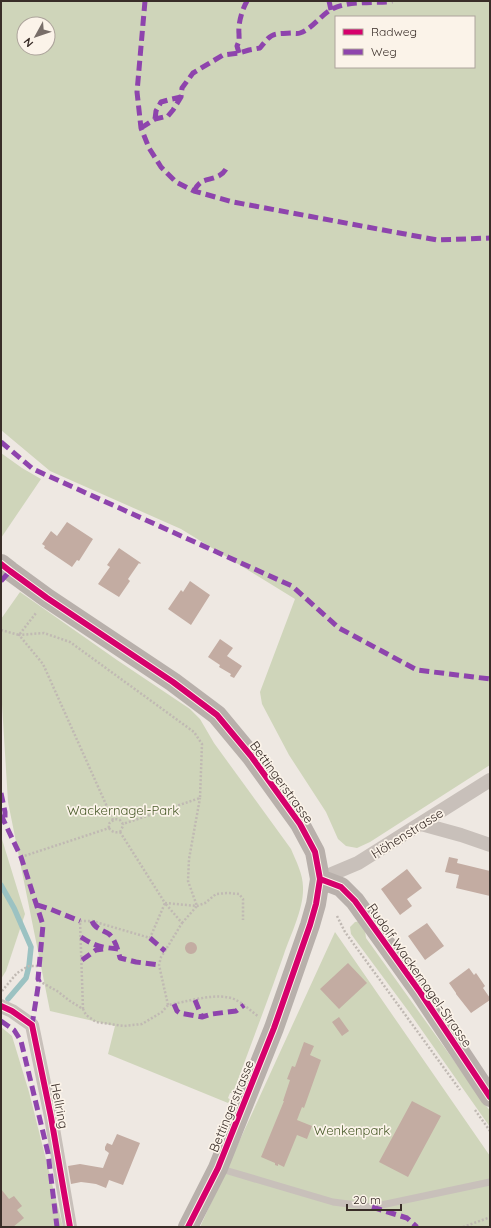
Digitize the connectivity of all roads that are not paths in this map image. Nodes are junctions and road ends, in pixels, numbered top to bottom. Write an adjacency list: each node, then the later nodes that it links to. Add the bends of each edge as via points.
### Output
1 (1, 564): 5 (street, Bettingerstrasse, via 217,715 251,756 300,824 315,852)
2 (490, 780): 3 (street, Höhenstrasse)
3 (421, 824): 4 (street); 5 (street, Höhenstrasse, via 358,863)
4 (490, 845)
5 (320, 879): 7 (street, Rudolf Wackernagel-Strasse, via 341,887 355,901 420,992); 8 (street, Bettingerstrasse, via 310,925 274,1028)
6 (1, 1006): 10 (street, Hellring, via 32,1024)
7 (490, 1098)
8 (218, 1168): 9 (lane, via 333,1202 372,1207); 11 (street, Bettingerstrasse)
9 (490, 1182)
10 (70, 1227)
11 (188, 1227)

